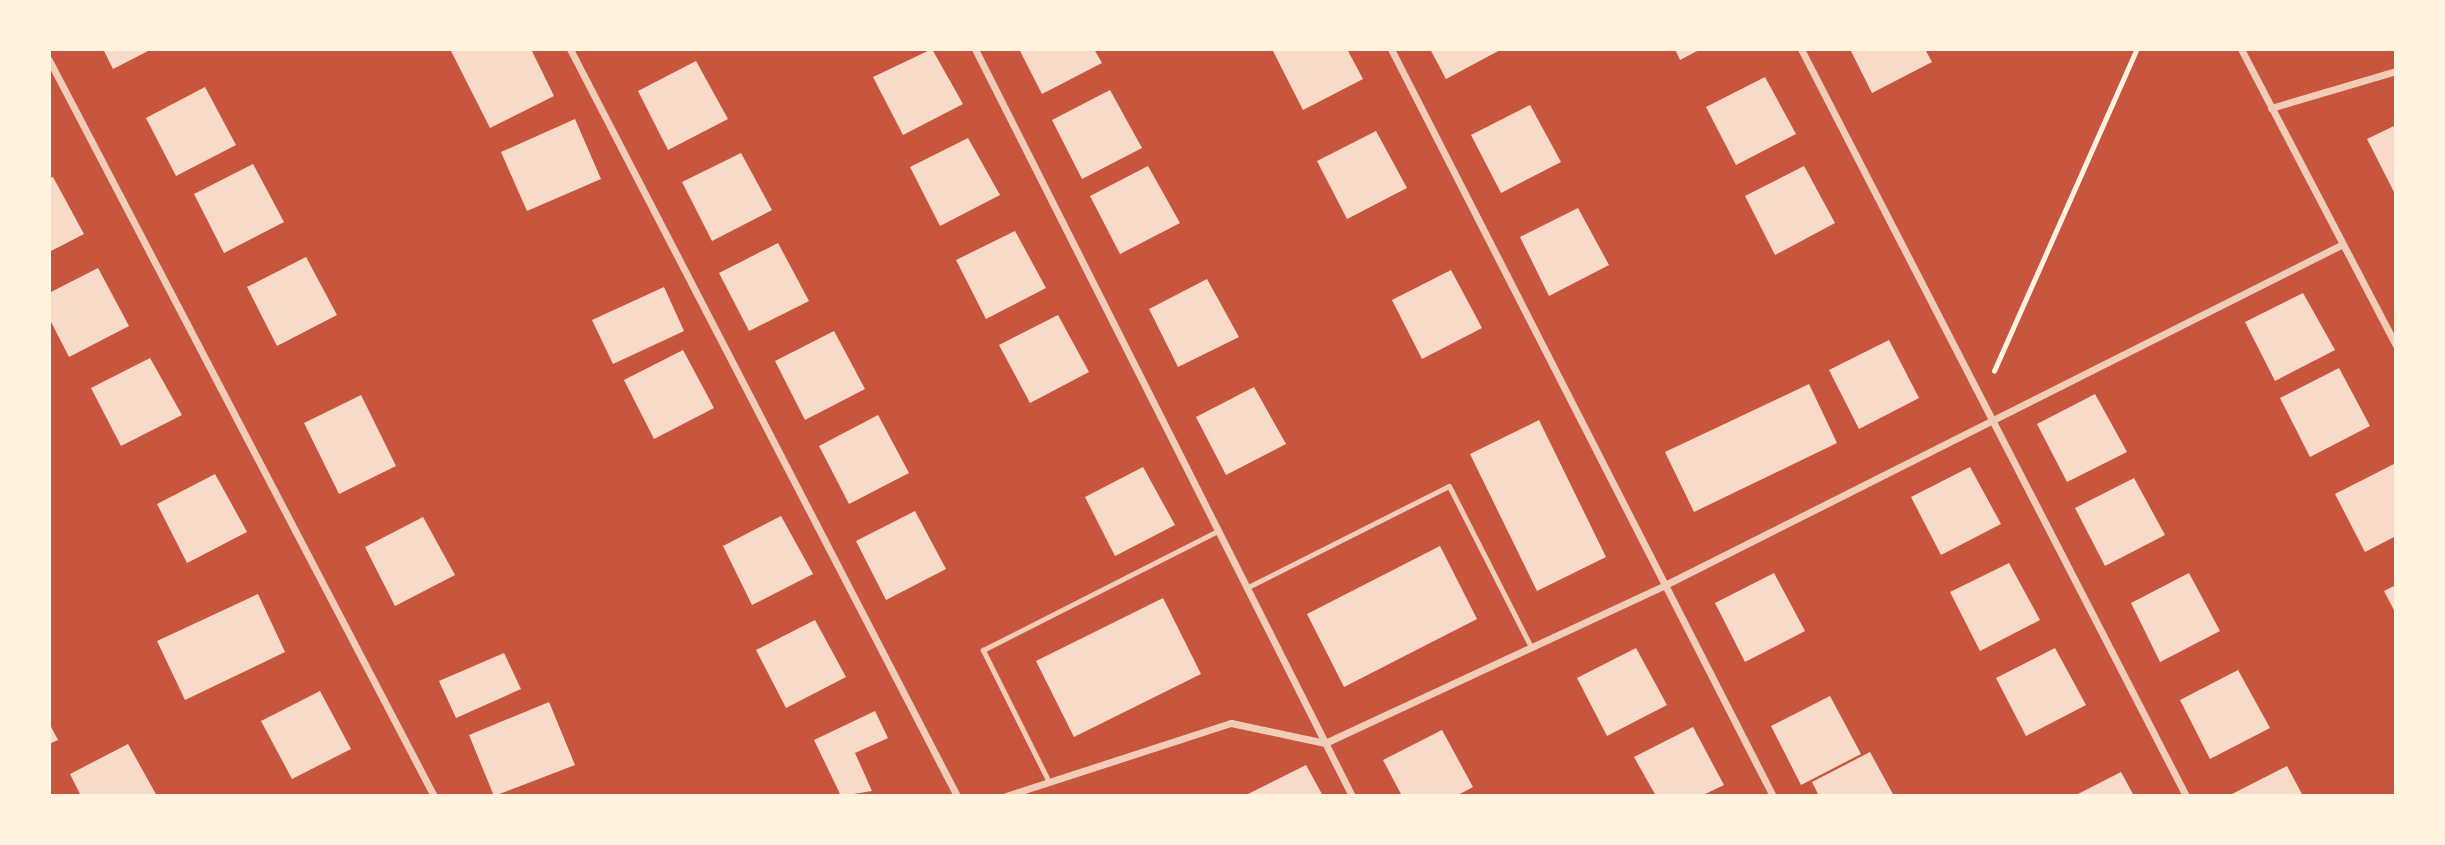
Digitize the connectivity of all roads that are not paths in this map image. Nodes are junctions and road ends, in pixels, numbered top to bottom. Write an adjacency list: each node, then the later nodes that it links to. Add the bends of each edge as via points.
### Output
1 (570, 49): 19 (street)
2 (975, 49): 12 (street)
3 (1391, 49): 13 (street)
4 (1801, 49): 11 (street)
5 (2241, 49): 8 (street)
6 (49, 60): 18 (street)
7 (2396, 71): 8 (street)
8 (2271, 108): 9 (street)
9 (2341, 245): 10 (street); 11 (street)
10 (2396, 345)
11 (1992, 419): 13 (street); 23 (street)
12 (1218, 531): 14 (street); 17 (lane, via 983,650)
13 (1665, 585): 15 (street); 22 (street)
14 (1247, 588): 15 (lane, via 1449,486); 16 (street)
15 (1531, 647): 16 (street)
16 (1325, 743): 17 (street, via 1231,723); 21 (street)
17 (1049, 782): 20 (street)
18 (434, 796)
19 (957, 796)
20 (1006, 796)
21 (1352, 796)
22 (1773, 796)
23 (2186, 796)

